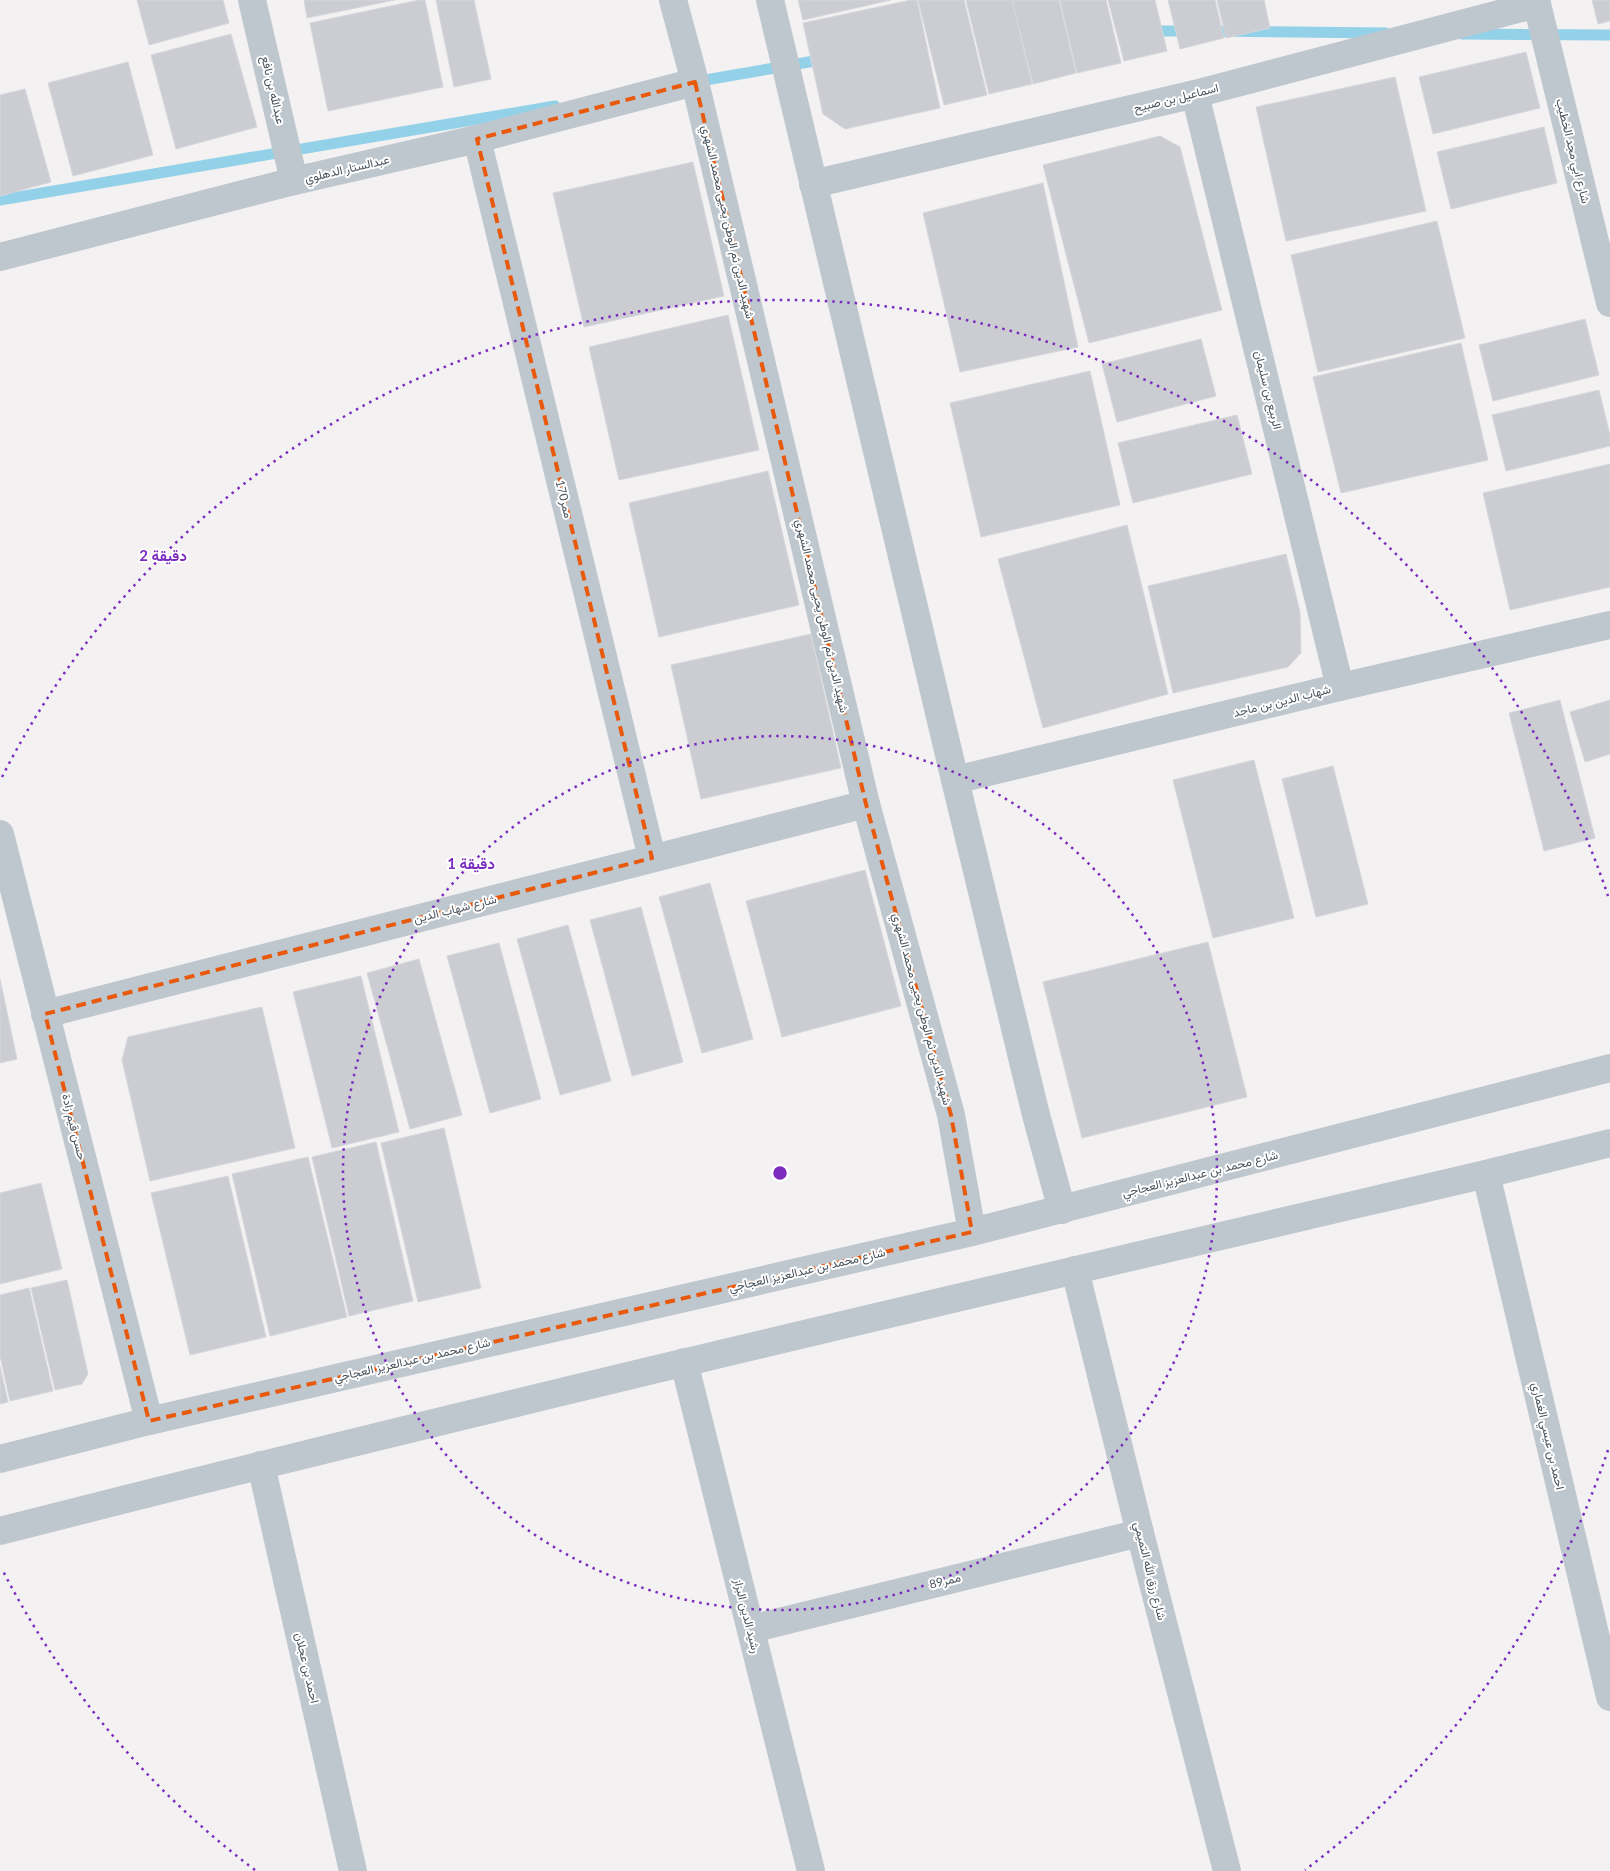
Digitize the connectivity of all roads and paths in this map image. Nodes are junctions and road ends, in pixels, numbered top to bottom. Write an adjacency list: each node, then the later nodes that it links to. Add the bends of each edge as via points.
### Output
1 (252, 0): 8 (street, عبدالله بن نافع)
2 (673, 0): 5 (street, شهيد الدين ثم الوطن يحيى محمد الشهري)
3 (770, 0): 9 (street)
4 (1537, 2): 6 (street, اسماعيل بن صبيح); 11 (street, شارع ابي مجد الخطيب)
5 (695, 82): 7 (street, عبدالستار الدهلوي); 15 (street, شهيد الدين ثم الوطن يحيى محمد الشهري)
6 (1195, 94): 9 (street, اسماعيل بن صبيح); 13 (street, الربيع بن سليمان)
7 (477, 139): 8 (street, عبدالستار الدهلوي); 17 (street, ممر170)
8 (294, 181): 10 (street, عبدالستار الدهلوي)
9 (813, 184): 14 (street)
10 (0, 257)
11 (1610, 302)
12 (1610, 625): 13 (street, شهاب الدين بن ماجد)
13 (1340, 686): 14 (street, شهاب الدين بن ماجد)
14 (954, 780): 22 (street)
15 (866, 804): 17 (street, شارع شهاب الدين); 23 (street, شهيد الدين ثم الوطن يحيى محمد الشهري, via 951,1115)
16 (0, 834): 18 (street, حسن قيم زادة)
17 (652, 858): 18 (street, شارع شهاب الدين)
18 (45, 1014): 26 (street, حسن قيم زادة)
19 (1610, 1068): 22 (street, شارع محمد بن عبدالعزيز العجاجي)
20 (1610, 1144): 21 (street)
21 (1486, 1174): 24 (street); 32 (street, احمد بن عيسي الغماري)
22 (1062, 1210): 23 (street, شارع محمد بن عبدالعزيز العجاجي)
23 (972, 1232): 26 (street, شارع محمد بن عبدالعزيز العجاجي)
24 (1075, 1270): 25 (street); 30 (street, شارع رزق الله التميمي)
25 (684, 1362): 28 (street); 31 (street, رشيد الدين البزاز)
26 (149, 1421): 27 (street, شارع محمد بن عبدالعزيز العجاجي)
27 (0, 1459)
28 (261, 1465): 29 (street); 34 (street, احمد بن عجلان)
29 (0, 1531)
30 (1140, 1533): 31 (street, ممر89); 36 (street, شارع رزق الله التميمي)
31 (751, 1629): 35 (street, رشيد الدين البزاز)
32 (1604, 1640): 33 (street, احمد بن عيسي الغماري)
33 (1610, 1697)
34 (353, 1871)
35 (811, 1871)
36 (1228, 1871)

